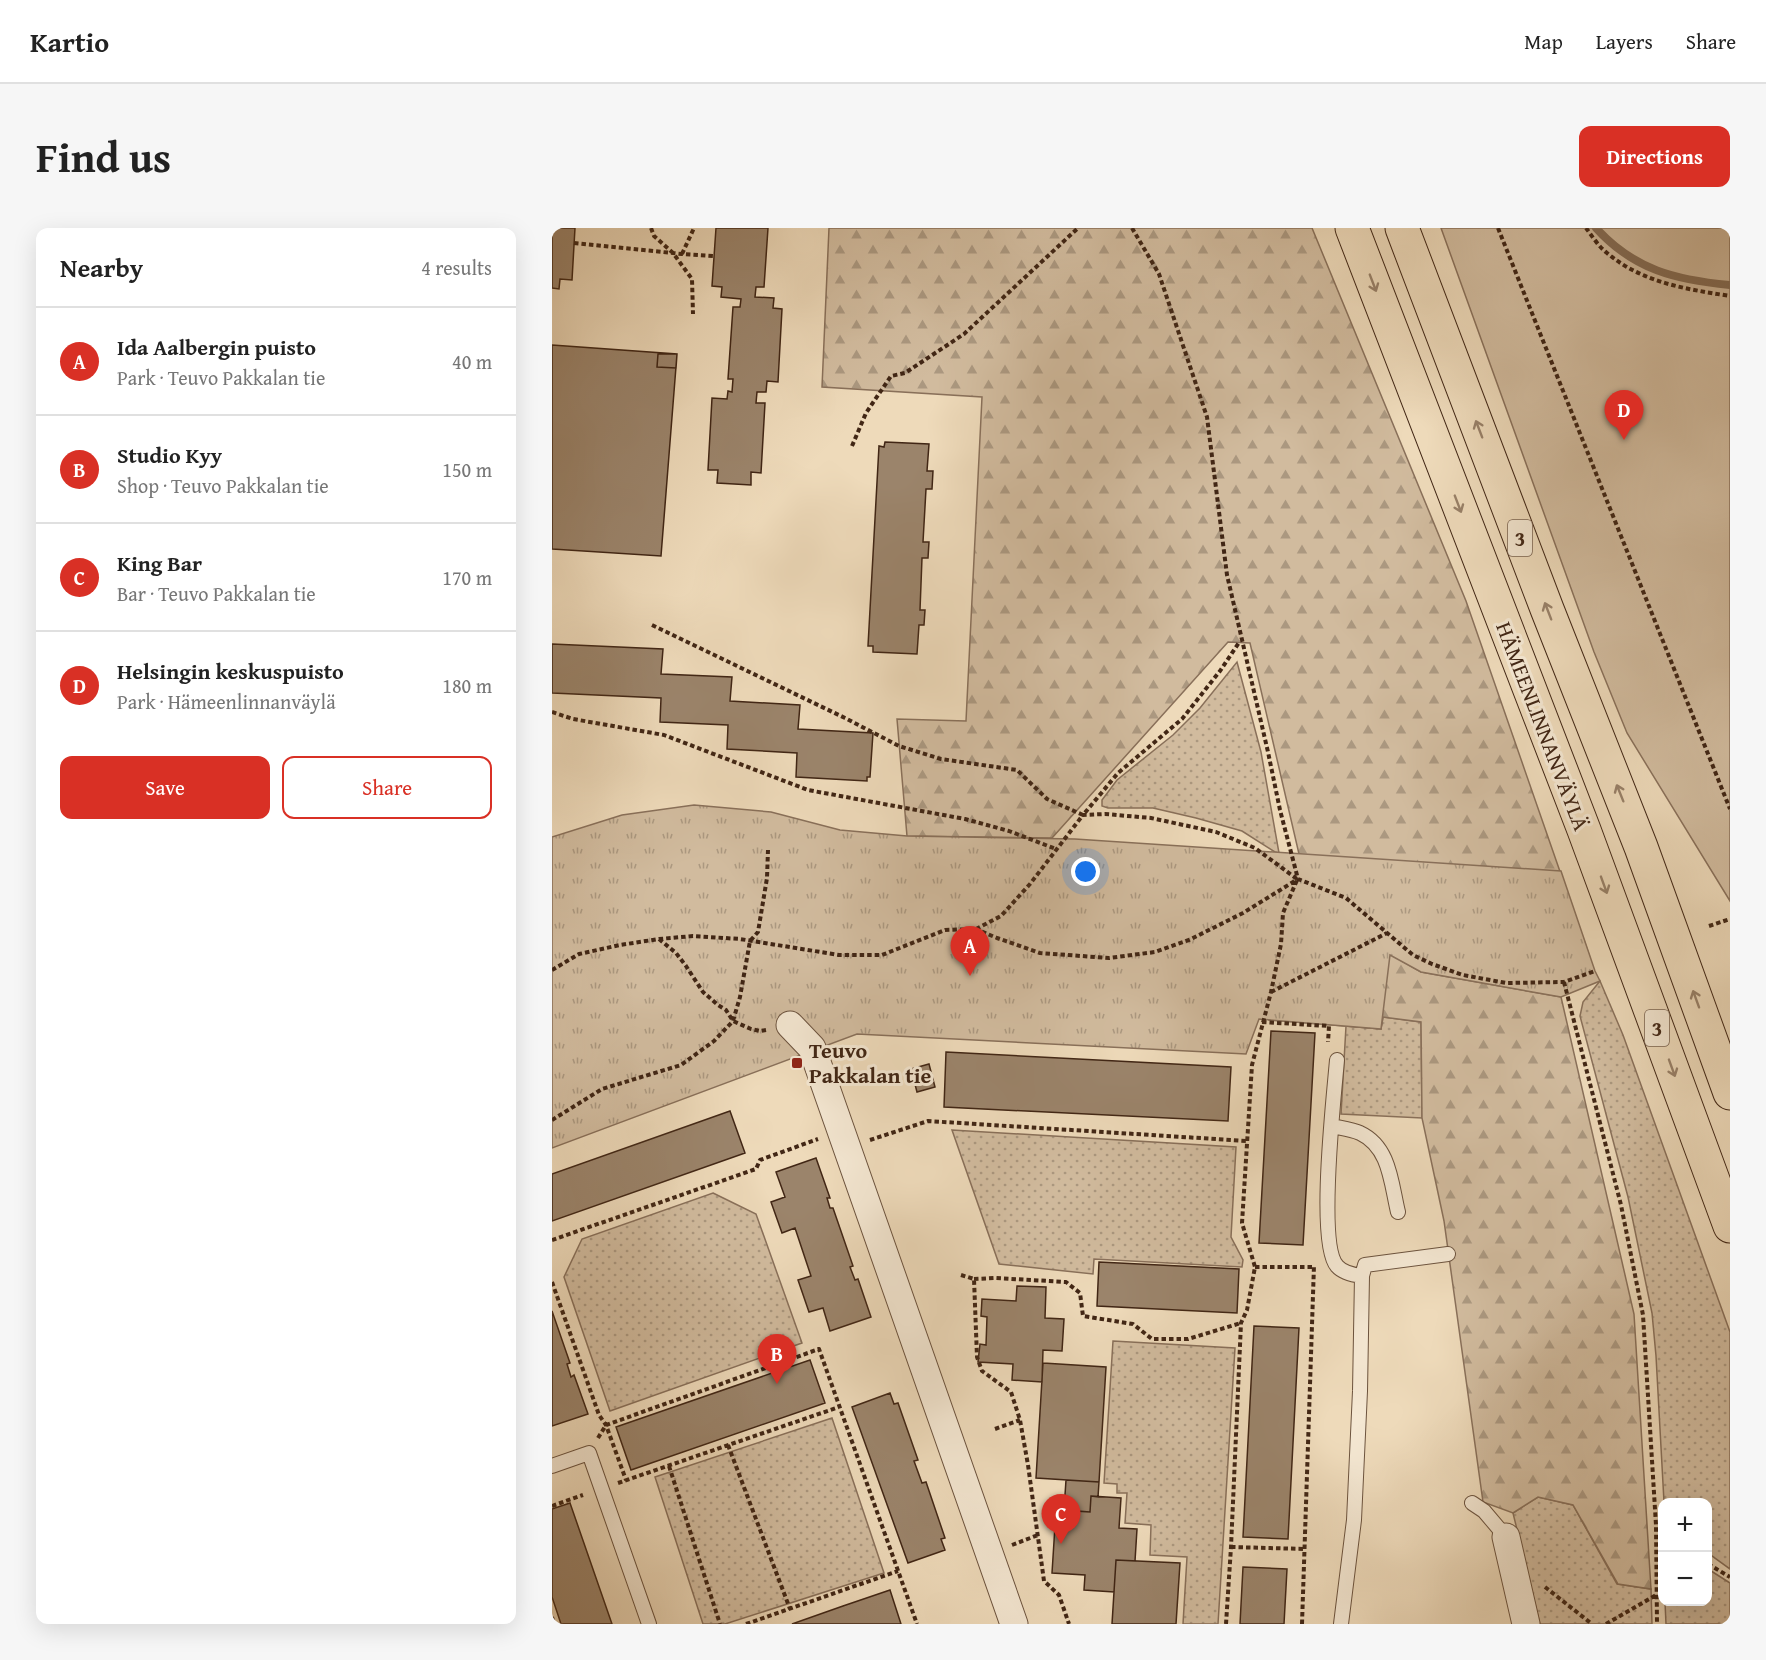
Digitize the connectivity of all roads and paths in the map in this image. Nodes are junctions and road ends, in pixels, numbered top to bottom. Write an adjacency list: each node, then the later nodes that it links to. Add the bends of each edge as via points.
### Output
1 (651, 228): 10 (path)
2 (694, 228): 11 (path)
3 (1078, 228): 15 (path, via 964,334 905,373 891,376 866,413)
4 (1132, 228): 17 (path, via 1159,274 1207,417 1227,575)
5 (1352, 228): 45 (highway, HÄMEENLINNANVÄYLÄ / 3, one-way to 45, via 1584,830)
6 (1402, 228): 38 (highway, HÄMEENLINNANVÄYLÄ / 3, one-way to 6, via 1641,847)
7 (1498, 228): 19 (path)
8 (1586, 228): 13 (path, via 1605,252 1636,273 1670,286)
9 (574, 243): 10 (path)
10 (673, 254): 11 (path); 14 (path, via 692,279)
11 (682, 255): 12 (path)
12 (714, 256)
13 (1730, 296)
14 (693, 314)
15 (852, 446)
16 (652, 625): 20 (path, via 899,746 940,759 1017,770 1047,800)
17 (1241, 640): 20 (path, via 1182,719 1118,773); 23 (path)
18 (552, 712): 21 (path, via 663,735 808,790 964,819)
19 (1730, 809)
20 (1083, 815): 21 (path); 23 (path, via 1151,818 1216,832 1255,848)
21 (1056, 849): 26 (path, via 1001,916)
22 (768, 850): 29 (path, via 758,932)
23 (1298, 879): 26 (path, via 1243,913 1155,952 1109,958 1040,953); 27 (path, via 1346,898); 33 (path, via 1283,913)
24 (1730, 918): 25 (path)
25 (1709, 926)
26 (976, 929): 29 (path, via 945,930 882,956 839,955)
27 (1387, 933): 32 (path, via 1413,955 1463,975 1506,983); 33 (path)
28 (659, 939): 29 (path, via 693,936); 30 (path, via 579,954); 34 (path, via 676,953 703,992 726,1010)
29 (750, 940): 34 (path)
30 (552, 970)
31 (1595, 970): 32 (path)
32 (1564, 982): 68 (path, via 1621,1205 1643,1315)
33 (1271, 992): 42 (path, via 1252,1065)
34 (733, 1021): 36 (path); 39 (path, via 681,1065 602,1089)
35 (790, 1025): 43 (street, via 812,1048)
36 (760, 1031)
37 (1337, 1060): 40 (lane)
38 (1730, 1093)
39 (552, 1120)
40 (1332, 1126): 44 (lane, via 1360,1133 1376,1144 1386,1159); 50 (lane, via 1328,1237)
41 (822, 1138): 46 (path, via 760,1160 756,1169)
42 (1247, 1141): 43 (path, via 928,1121); 48 (path, via 1242,1223)
43 (848, 1148): 83 (street)
44 (1398, 1212)
45 (1730, 1226)
46 (552, 1240)
47 (1448, 1254): 52 (lane, via 1365,1265)
48 (1255, 1266): 49 (path); 55 (path)
49 (1314, 1267): 50 (path); 70 (path)
50 (1337, 1267): 52 (lane)
51 (961, 1275): 53 (path)
52 (1362, 1276): 87 (lane, via 1354,1520)
53 (974, 1279): 55 (path, via 1066,1282 1080,1293 1083,1316 1133,1324 1152,1339 1188,1339); 57 (path, via 976,1358 982,1371 1011,1392)
54 (552, 1282): 58 (path, via 599,1415)
55 (1241, 1323): 69 (path)
56 (839, 1407): 58 (path, via 819,1349); 60 (path); 73 (path)
57 (1020, 1420): 59 (path); 84 (path, via 1044,1581 1059,1595)
58 (606, 1425): 61 (path); 64 (path)
59 (995, 1429)
60 (728, 1445): 63 (path); 76 (path)
61 (589, 1453): 62 (lane); 65 (lane)
62 (552, 1466)
63 (669, 1466): 64 (path); 80 (path)
64 (626, 1480): 65 (path)
65 (602, 1489): 67 (path); 79 (lane)
66 (1473, 1503): 71 (lane, via 1484,1511)
67 (552, 1506)
68 (1656, 1525): 75 (path)
69 (1231, 1547): 70 (path); 85 (path)
70 (1305, 1549): 86 (path)
71 (1509, 1549): 88 (street); 89 (path)
72 (1712, 1567): 74 (path)
73 (898, 1571): 76 (path); 82 (path)
74 (1730, 1577)
75 (1656, 1595): 90 (path); 91 (path)
76 (790, 1609): 81 (path)
77 (552, 1617): 78 (path)
78 (555, 1624)
79 (649, 1624)
80 (720, 1624)
81 (746, 1624)
82 (917, 1624)
83 (1014, 1624)
84 (1069, 1624)
85 (1226, 1624)
86 (1302, 1624)
87 (1341, 1624)
88 (1526, 1624)
89 (1592, 1624)
90 (1606, 1624)
91 (1657, 1624)

